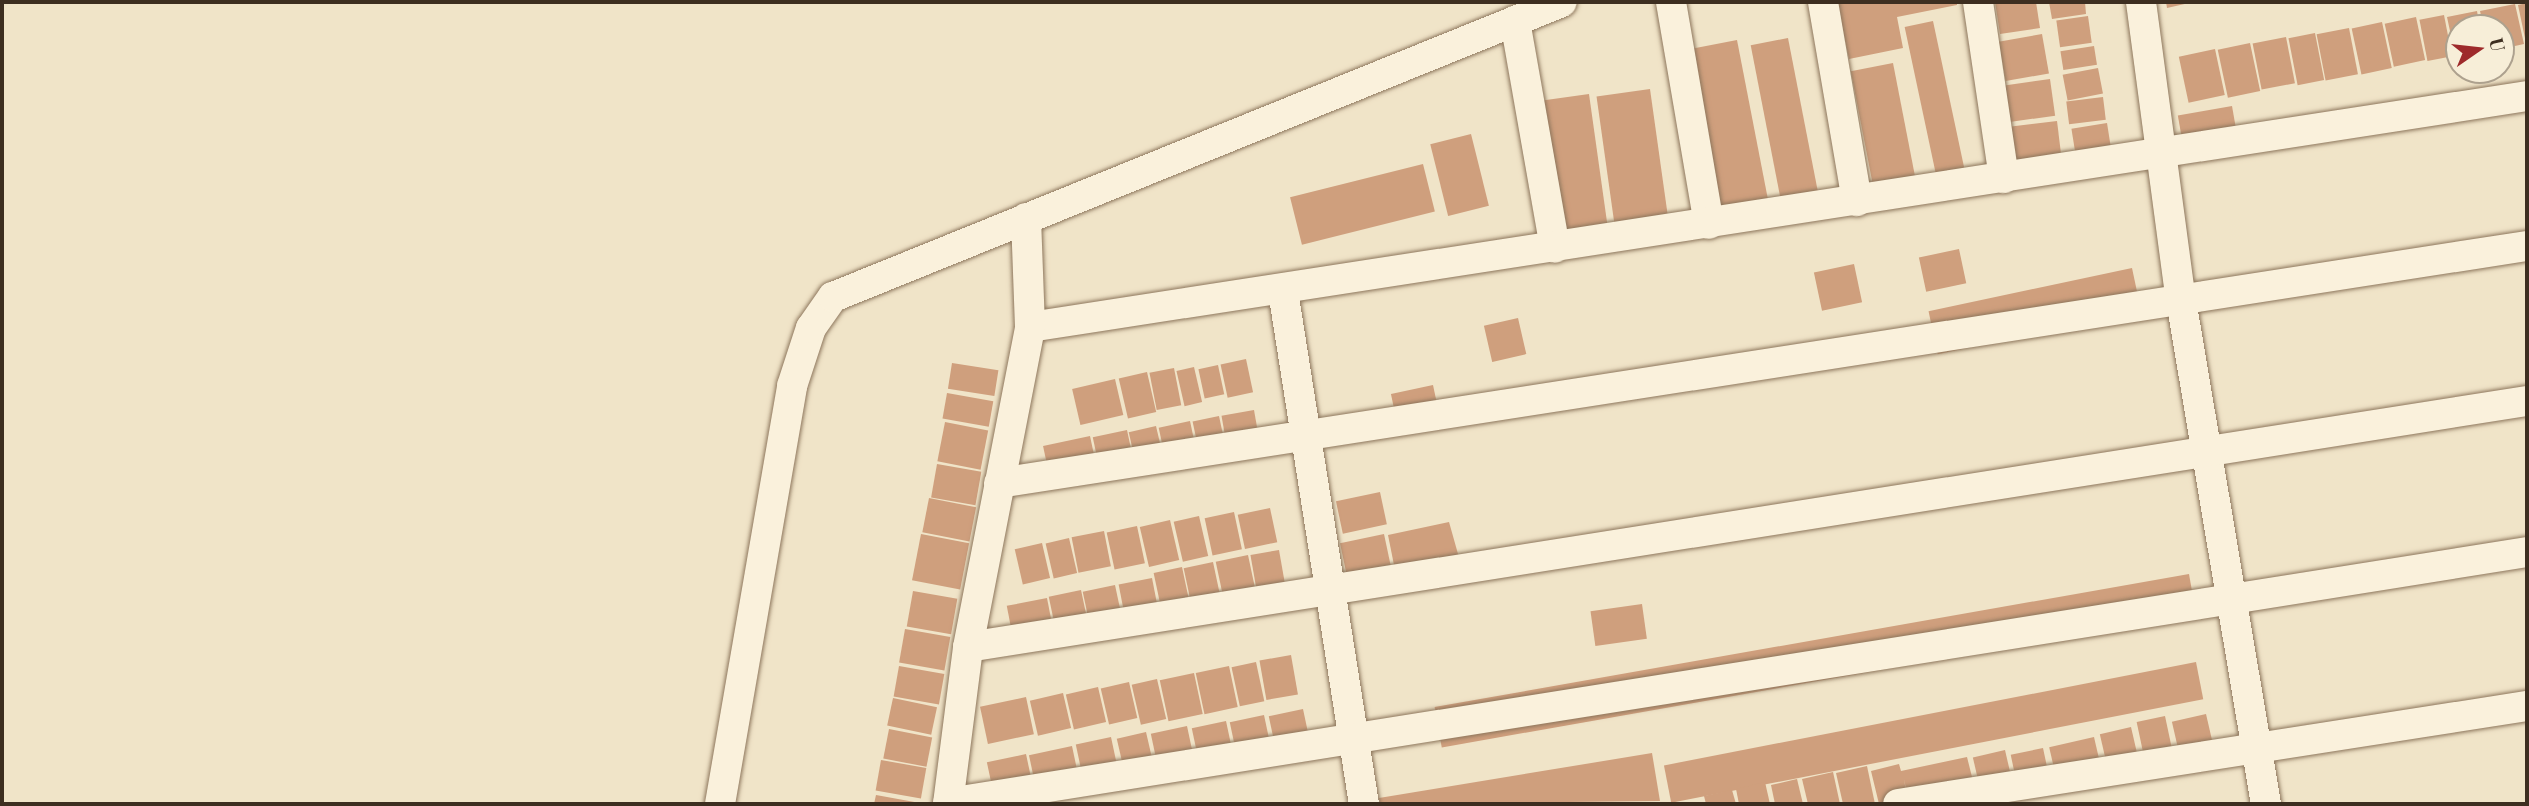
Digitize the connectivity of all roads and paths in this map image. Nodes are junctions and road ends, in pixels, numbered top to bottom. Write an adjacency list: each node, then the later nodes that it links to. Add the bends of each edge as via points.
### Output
1 (1562, 2): 6 (street)
2 (1671, 2): 12 (street)
3 (1823, 2): 10 (street)
4 (1978, 2): 9 (street)
5 (2141, 2): 8 (street)
6 (1516, 21): 11 (street); 14 (street)
7 (2527, 96): 8 (street)
8 (2163, 153): 9 (street); 16 (street)
9 (2004, 178): 10 (street)
10 (1857, 201): 12 (street)
11 (1026, 218): 17 (street); 29 (street, via 833,297 811,328 792,386)
12 (1709, 224): 14 (street)
13 (2527, 246): 16 (street)
14 (1555, 248): 15 (street)
15 (1283, 291): 17 (street); 19 (street)
16 (2181, 300): 19 (street); 20 (street)
17 (1030, 327): 21 (street)
18 (2527, 401): 20 (street)
19 (1306, 436): 21 (street); 23 (street)
20 (2207, 452): 23 (street); 24 (street)
21 (999, 483): 25 (street)
22 (2527, 552): 24 (street)
23 (1330, 590): 25 (street); 27 (street)
24 (2232, 599): 27 (street); 28 (street)
25 (968, 647): 30 (street)
26 (2527, 706): 28 (street)
27 (1354, 738): 30 (street); 31 (street)
28 (2257, 748): 32 (street); 33 (street)
29 (720, 804)
30 (948, 804)
31 (1364, 804)
32 (1898, 804)
33 (2266, 804)

